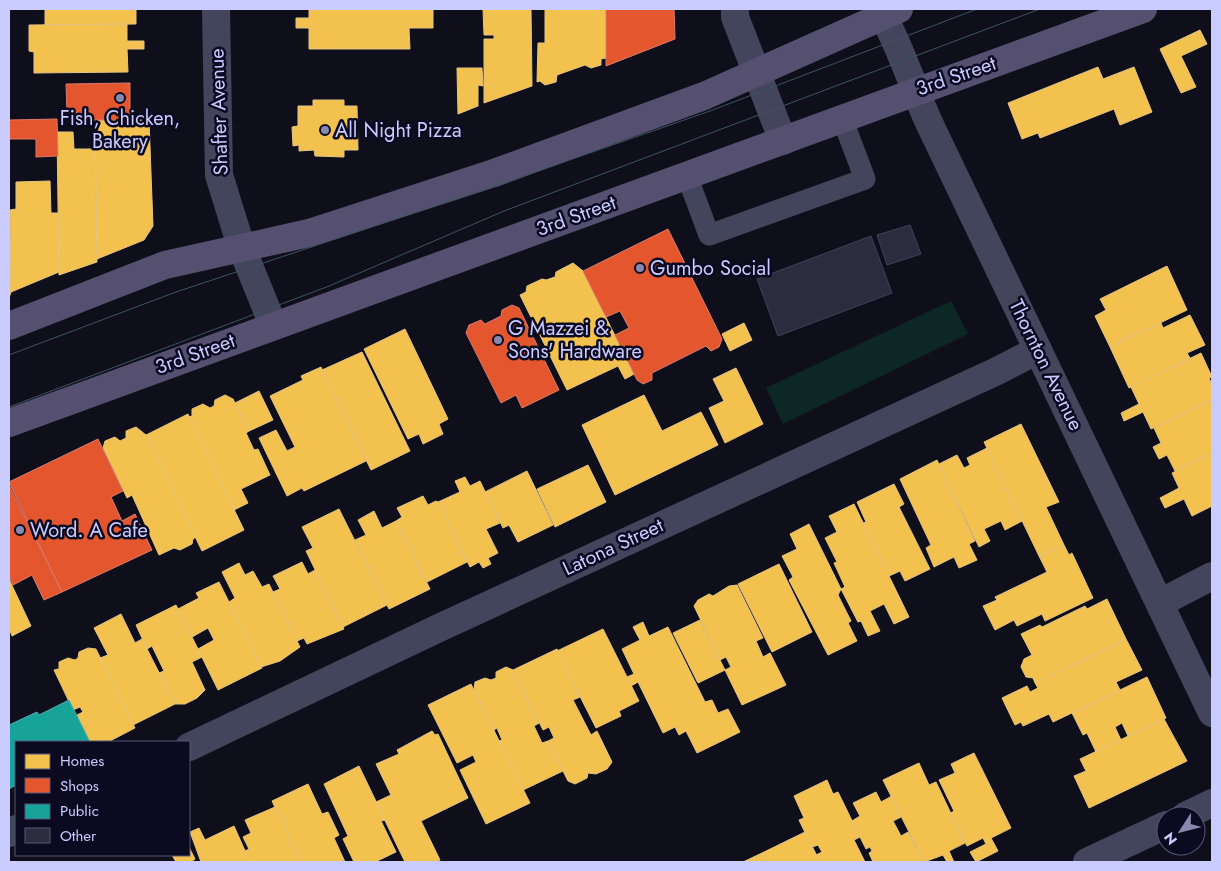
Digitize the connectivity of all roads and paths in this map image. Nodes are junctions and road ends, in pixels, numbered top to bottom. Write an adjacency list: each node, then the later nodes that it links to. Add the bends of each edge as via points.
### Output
1 (216, 9): 10 (street, Shafter Avenue, via 219,176)
2 (735, 9): 5 (street)
3 (1143, 9): 6 (main road, 3rd Street)
4 (891, 12): 5 (main road); 6 (street, Thornton Avenue, via 896,40)
5 (755, 73): 8 (street); 10 (main road, via 704,96 494,173 309,233)
6 (914, 91): 7 (main road, 3rd Street); 13 (street, Thornton Avenue)
7 (842, 118): 8 (main road, 3rd Street); 9 (lane, via 865,180 709,235)
8 (782, 141): 9 (main road, 3rd Street)
9 (686, 176): 11 (main road, 3rd Street)
10 (241, 246): 11 (street, Shafter Avenue); 12 (main road, via 165,265)
11 (273, 325): 14 (main road, 3rd Street)
12 (9, 326)
13 (1038, 350): 16 (street, Thornton Avenue); 18 (street, Latona Street, via 450,622)
14 (9, 423)
15 (1212, 576): 16 (street)
16 (1160, 603): 17 (street, Thornton Avenue)
17 (1212, 713)
18 (190, 747)
19 (1156, 830): 20 (street)
20 (1087, 862)

